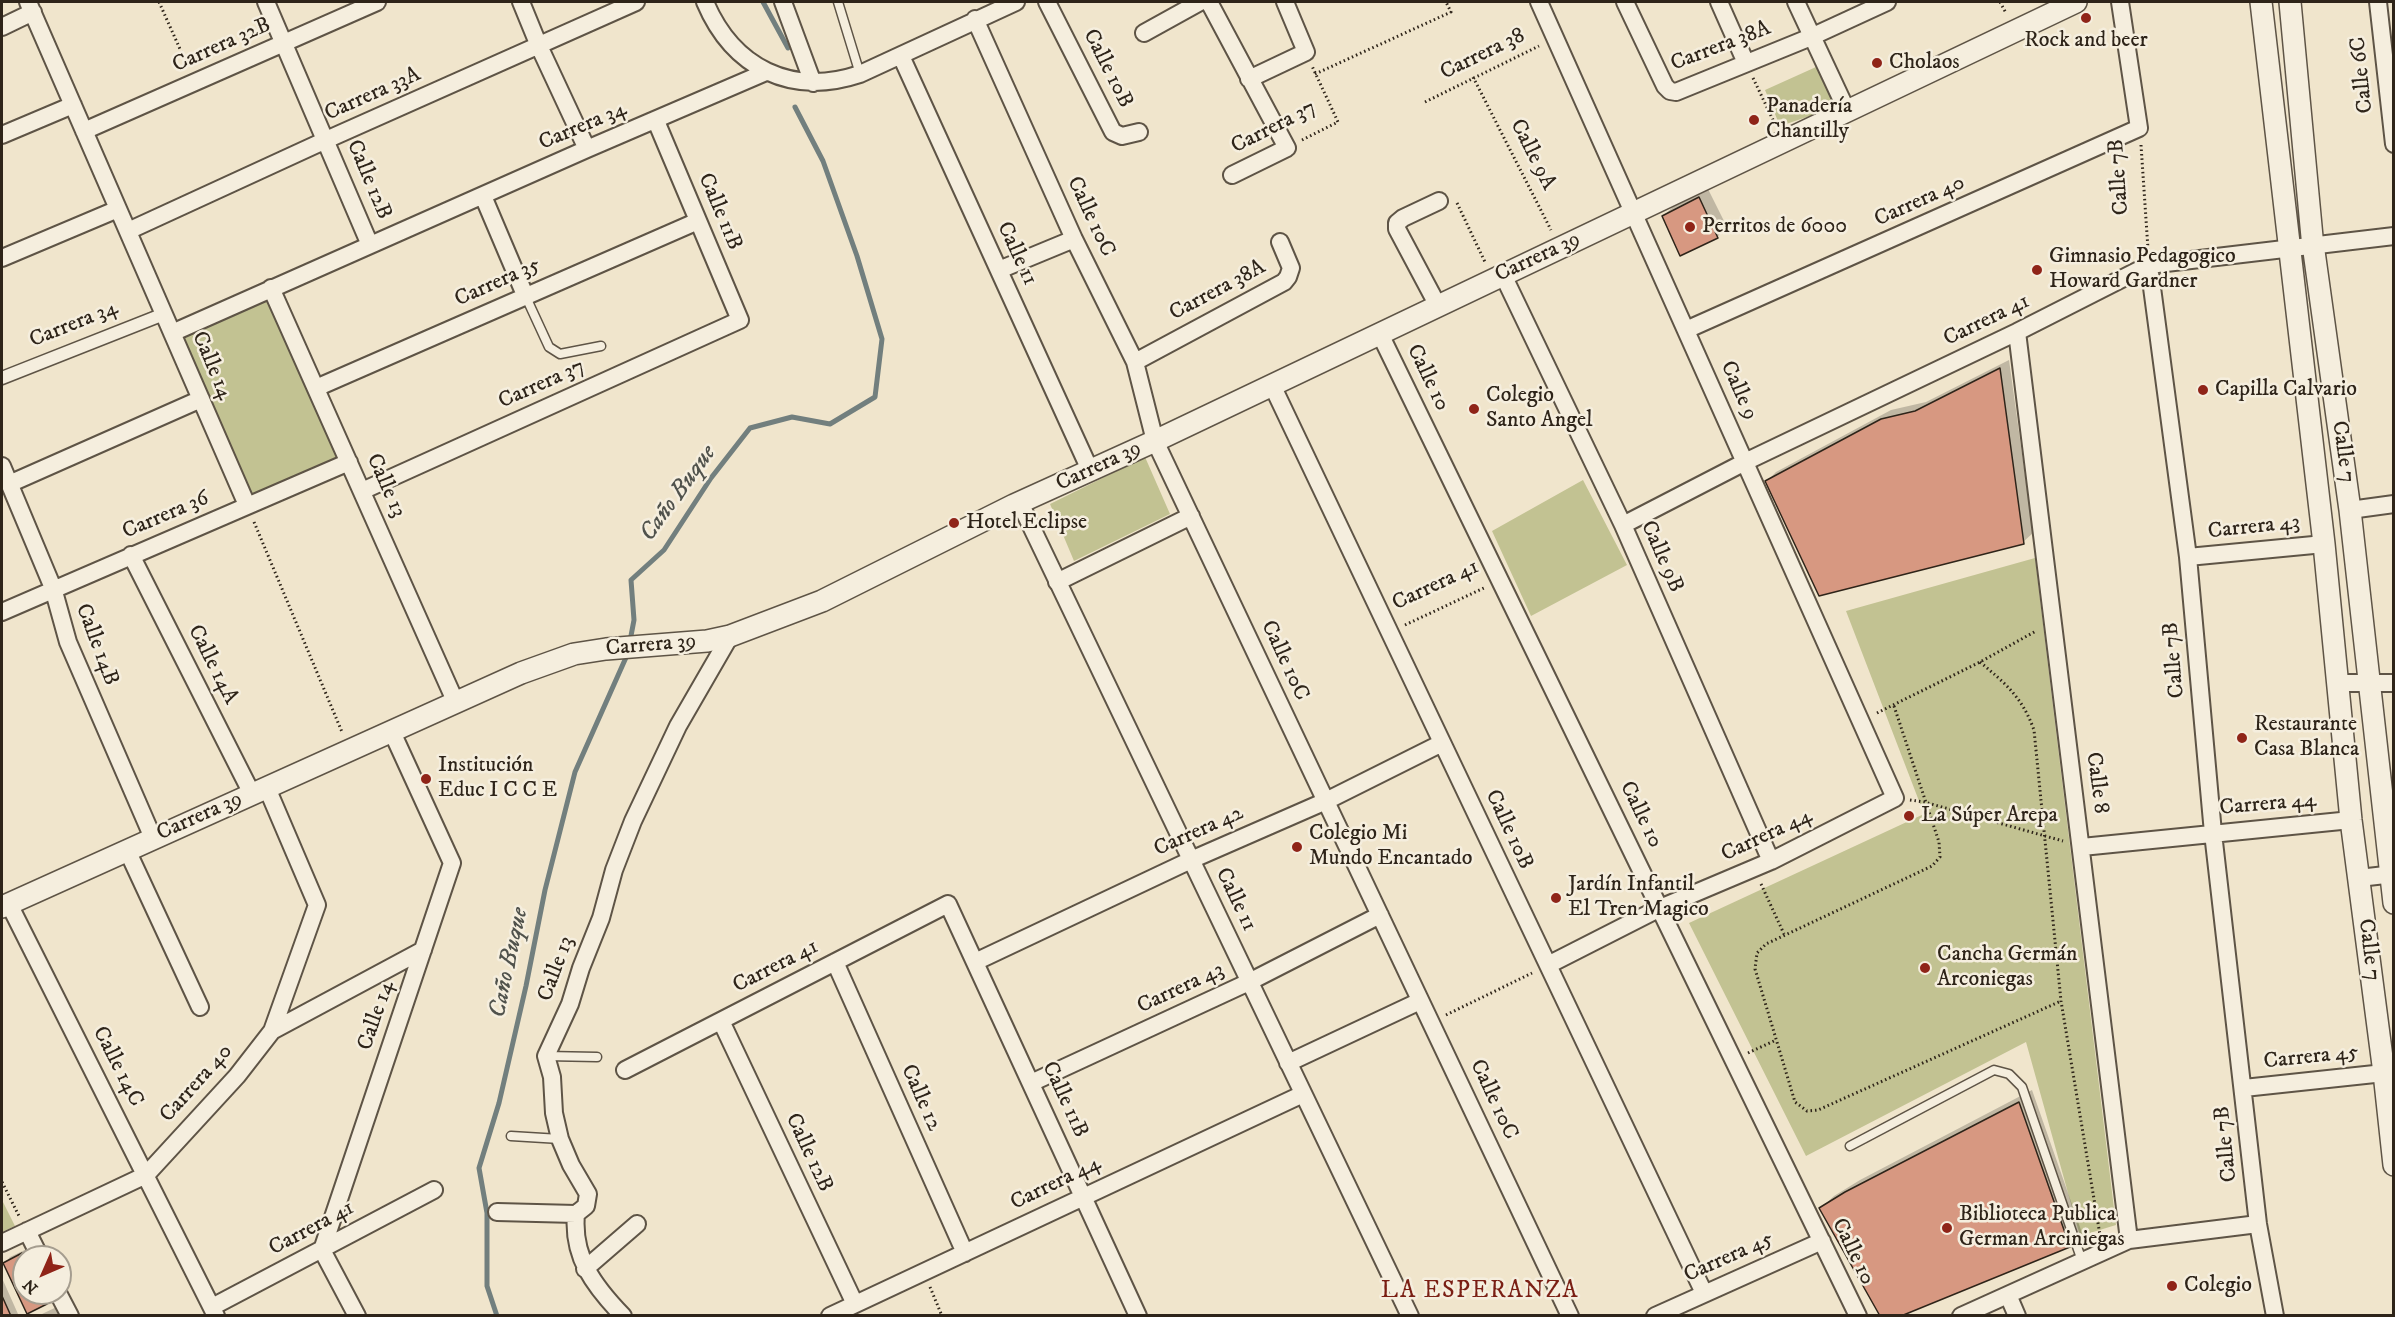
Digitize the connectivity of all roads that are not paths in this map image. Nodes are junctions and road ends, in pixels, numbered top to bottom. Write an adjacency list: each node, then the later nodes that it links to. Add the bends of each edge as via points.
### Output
1 (266, 2): 28 (street, Calle 12B)
2 (377, 2): 28 (street, Carrera 32B)
3 (521, 2): 29 (street)
4 (636, 2): 29 (street, Carrera 33A)
5 (705, 2): 32 (street, via 730,43)
6 (783, 2): 35 (street)
7 (838, 2): 33 (lane)
8 (1047, 2): 41 (street, Calle 10B, via 1113,132 1122,136)
9 (1200, 2): 26 (street)
10 (1209, 2): 34 (street)
11 (1285, 2): 34 (street, via 1306,52)
12 (1539, 2): 50 (street, Calle 9)
13 (1625, 2): 31 (street, Carrera 38A, via 1670,91 1676,92)
14 (1719, 2): 31 (street)
15 (1796, 2): 27 (street)
16 (1887, 2): 27 (street, Carrera 38A)
17 (2076, 2): 37 (street, Carrera 39)
18 (2120, 2): 39 (street, Calle 7B)
19 (2261, 2): 58 (street, Calle 7)
20 (2290, 2): 57 (street, Calle 7)
21 (2378, 2): 44 (street, Calle 6C)
22 (1007, 3): 24 (street)
23 (31, 7): 25 (street); 36 (street, Calle 14)
24 (975, 19): 30 (street); 54 (street, Calle 10C)
25 (2, 27)
26 (1144, 33)
27 (1811, 37): 31 (street, Carrera 38A); 37 (street)
28 (284, 42): 40 (street, Carrera 32B); 43 (street, Calle 12B)
29 (539, 46): 43 (street, Carrera 33A); 45 (street)
30 (901, 56): 33 (street); 61 (street, Calle 11)
31 (1746, 63)
32 (766, 72): 35 (street); 38 (street, Carrera 34)
33 (860, 74): 35 (street)
34 (1249, 79): 46 (street, Carrera 37, via 1287,148)
35 (813, 83)
36 (73, 105): 40 (street, Calle 14); 42 (street)
37 (1846, 111): 50 (street, Carrera 39)
38 (656, 121): 45 (street, Carrera 34); 51 (street, Calle 11B)
39 (2139, 128): 68 (street, Carrera 40)
40 (84, 131): 49 (street, Calle 14)
41 (1139, 132)
42 (2, 135)
43 (326, 140): 52 (street, Carrera 33A); 56 (street, Calle 12B)
44 (2394, 144)
45 (587, 149): 47 (street, Carrera 34)
46 (1232, 175)
47 (483, 196): 56 (street, Carrera 34); 64 (street)
48 (1439, 201): 65 (street, via 1397,224)
49 (118, 209): 52 (street, Calle 14); 59 (street)
50 (1634, 213): 62 (street, Carrera 39); 68 (street, Calle 9)
51 (698, 221): 64 (street, Carrera 35); 67 (street, Calle 11B)
52 (128, 231): 66 (street, Calle 14)
53 (2394, 236): 57 (street, Carrera 41)
54 (1074, 239): 61 (street); 73 (street, Calle 10C)
55 (1280, 242): 73 (street, Carrera 38A, via 1291,268 1284,282)
56 (370, 244): 63 (street, Carrera 34)
57 (2314, 246): 58 (street, Carrera 41); 88 (street, Calle 7)
58 (2290, 250): 60 (street, Carrera 41); 91 (street, Calle 7)
59 (2, 258)
60 (2150, 266): 69 (street, Carrera 41); 93 (street, Calle 7B)
61 (999, 270): 82 (street, Calle 11)
62 (1498, 277): 65 (street, Carrera 39); 90 (street, Calle 9B)
63 (271, 288): 70 (street, Carrera 34); 76 (street, Calle 13)
64 (525, 295): 72 (lane, via 549,347 560,354); 76 (street, Carrera 35)
65 (1438, 306): 71 (street, Carrera 39)
66 (164, 314): 70 (street, Calle 14); 74 (street, Carrera 34)
67 (740, 320): 84 (street, Carrera 37)
68 (1686, 330): 80 (street, Calle 9)
69 (2017, 332): 80 (street, Carrera 41); 110 (street, Calle 8)
70 (172, 333): 77 (street, Calle 14)
71 (1380, 334): 75 (street, Carrera 39); 119 (street, Calle 10)
72 (601, 346)
73 (1135, 362): 78 (street, Calle 10C)
74 (2, 378)
75 (1272, 385): 78 (street, Carrera 39); 103 (street, Calle 10B)
76 (316, 388): 79 (street, Calle 13)
77 (201, 399): 83 (street); 87 (street, Calle 14)
78 (1155, 441): 82 (street, Carrera 39); 89 (street, Calle 10C)
79 (350, 462): 84 (street, Calle 13); 87 (street, Carrera 36)
80 (1745, 462): 90 (street, Carrera 41); 105 (street, Calle 9)
81 (2, 466): 83 (street, Calle 14B)
82 (1090, 470): 85 (street, Carrera 39)
83 (9, 484): 95 (street, Calle 14B)
84 (362, 491): 101 (street, Calle 13)
85 (1020, 503): 94 (street, Calle 11); 97 (street, Carrera 39, via 822,601)
86 (2394, 504): 88 (street)
87 (247, 505): 92 (street, Carrera 36)
88 (2350, 510): 100 (street, Calle 7)
89 (1191, 516): 94 (street); 106 (street, Calle 10C)
90 (1623, 525): 113 (street, Calle 9B)
91 (2324, 544): 93 (street, Carrera 43); 99 (street, Calle 7)
92 (131, 555): 95 (street, Carrera 36); 104 (street, Calle 14A)
93 (2188, 557): 108 (street, Calle 7B)
94 (1057, 582): 112 (street, Calle 11)
95 (52, 588): 96 (street, Carrera 36); 109 (street, Calle 14B, via 68,642)
96 (2, 612)
97 (730, 636): 101 (street, Carrera 39, via 574,654); 131 (street, Calle 13, via 678,726 633,821 570,1004)
98 (2394, 682): 100 (street)
99 (2339, 683): 100 (street); 107 (street, Calle 7)
100 (2369, 683): 114 (street, Calle 7)
101 (456, 703): 102 (street, Carrera 39)
102 (392, 732): 104 (street, Carrera 39); 121 (street, Calle 14, via 452,863)
103 (1442, 743): 106 (street, Carrera 42); 124 (street, Calle 10B)
104 (260, 791): 109 (street, Carrera 39); 129 (street, Calle 14A, via 316,905)
105 (1895, 798): 113 (street, Carrera 44)
106 (1326, 801): 112 (street, Carrera 42); 120 (street, Calle 10C)
107 (2351, 820): 108 (street, Carrera 44); 115 (street, Calle 7)
108 (2213, 833): 110 (street, Carrera 44); 137 (street, Calle 7B)
109 (153, 838): 111 (street, Carrera 39)
110 (2082, 848): 151 (street, Calle 8)
111 (127, 850): 118 (street, Carrera 39); 127 (street)
112 (1191, 860): 123 (street, Carrera 42); 125 (street, Calle 11)
113 (1771, 861): 119 (street, Carrera 44)
114 (2392, 875): 115 (street); 116 (street, Calle 7)
115 (2359, 878): 130 (street, Calle 7, via 2376,900); 135 (street, Calle 7)
116 (2394, 903)
117 (948, 904): 122 (street, Carrera 41); 123 (street, Calle 11B)
118 (5, 905): 143 (street, Calle 14C)
119 (1660, 908): 124 (street, Carrera 44); 152 (street, Calle 10)
120 (1380, 915): 125 (street, Carrera 43); 126 (street, Calle 10C)
121 (423, 950): 129 (street, Carrera 40); 155 (street, Calle 14)
122 (835, 962): 128 (street, Carrera 41); 156 (street, Calle 12)
123 (975, 962): 136 (street, Calle 11B)
124 (1548, 965): 159 (street, Calle 10B)
125 (1249, 982): 133 (street, Calle 11); 136 (street, Carrera 43)
126 (1420, 1001): 133 (street); 168 (street, Calle 10C)
127 (200, 1007)
128 (721, 1021): 134 (street, Carrera 41); 161 (street, Calle 12B)
129 (272, 1031): 143 (street, Carrera 40, via 237,1076)
130 (2394, 1047)
131 (546, 1056): 132 (lane); 140 (street)
132 (597, 1057)
133 (1288, 1063): 138 (street, Calle 11)
134 (625, 1070)
135 (2384, 1073): 137 (street, Carrera 45); 142 (street, Calle 7)
136 (1031, 1083): 145 (street, Calle 11B)
137 (2244, 1088): 149 (street, Calle 7B)
138 (1303, 1094): 145 (street, Carrera 44); 167 (street, Calle 11)
139 (511, 1136): 140 (lane)
140 (560, 1139): 147 (street, via 587,1191 586,1206)
141 (1850, 1146): 157 (lane, via 1994,1070 2009,1074 2022,1088)
142 (2394, 1165)
143 (146, 1174): 150 (street, Carrera 40); 162 (street, Calle 14C)
144 (434, 1190): 155 (street, Carrera 41)
145 (1083, 1196): 156 (street, Carrera 44); 166 (street, Calle 11B)
146 (496, 1212): 147 (street)
147 (576, 1214): 158 (street, via 577,1248)
148 (637, 1224): 158 (street)
149 (2258, 1224): 151 (street); 173 (street, Calle 7B)
150 (27, 1231): 153 (street, Carrera 40); 154 (street)
151 (2128, 1240): 157 (street)
152 (1822, 1241): 159 (street, Carrera 45); 170 (street, Calle 10)
153 (2, 1243)
154 (34, 1245)
155 (322, 1250): 162 (street, Carrera 41); 163 (street)
156 (965, 1253): 161 (street, Carrera 44)
157 (2082, 1261): 160 (street)
158 (585, 1269): 164 (street)
159 (1704, 1293): 169 (street, Carrera 45)
160 (2008, 1296): 171 (street); 172 (street)
161 (855, 1304): 165 (street, Carrera 44)
162 (214, 1311)
163 (357, 1316)
164 (623, 1316)
165 (830, 1316)
166 (1138, 1316)
167 (1410, 1316)
168 (1570, 1316)
169 (1655, 1316)
170 (1858, 1316)
171 (1961, 1316)
172 (2018, 1316)
173 (2275, 1316)

